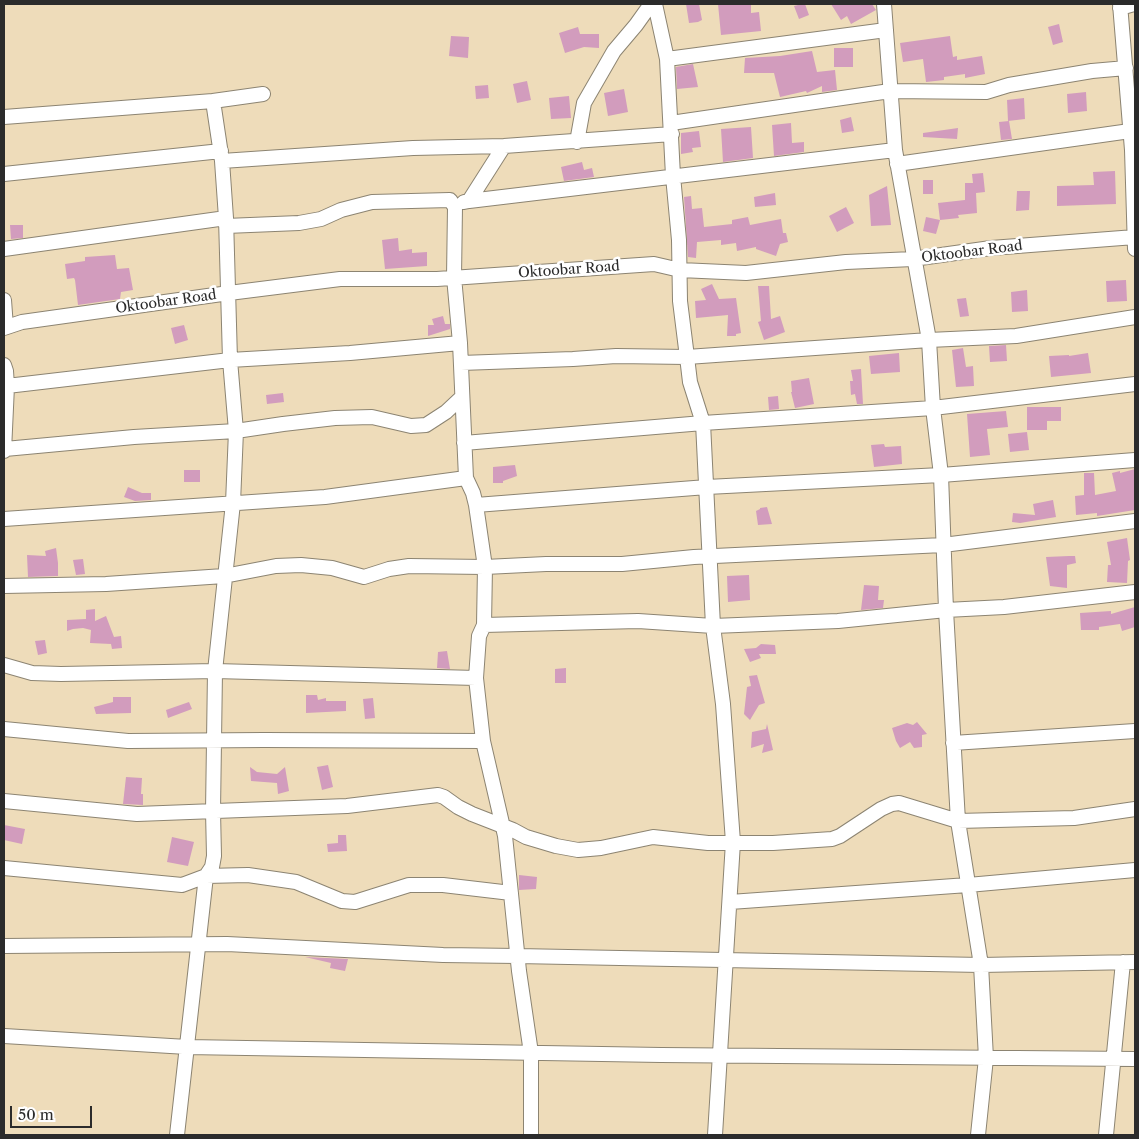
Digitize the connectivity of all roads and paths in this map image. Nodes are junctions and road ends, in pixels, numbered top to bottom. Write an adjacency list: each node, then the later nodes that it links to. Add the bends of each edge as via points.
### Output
1 (651, 4): 15 (street, via 614,51 584,103)
2 (655, 4): 7 (street)
3 (884, 4): 6 (street)
4 (1134, 4): 5 (street)
5 (1120, 6): 8 (street)
6 (886, 30): 7 (street); 9 (street)
7 (667, 59): 13 (street)
8 (1126, 68): 9 (street, via 1009,85 986,92); 14 (street)
9 (890, 90): 13 (street); 17 (street)
10 (263, 94): 11 (street)
11 (213, 101): 12 (street); 19 (street)
12 (4, 117)
13 (672, 128): 15 (street); 22 (street)
14 (1130, 131): 18 (street); 20 (street)
15 (577, 142): 16 (street)
16 (504, 146): 19 (street); 23 (street)
17 (895, 150): 20 (street); 22 (street)
18 (1134, 150): 26 (street)
19 (221, 156): 21 (street); 25 (street)
20 (897, 164): 28 (street)
21 (4, 174)
22 (673, 176): 23 (street); 29 (street)
23 (469, 201): 24 (street)
24 (453, 202): 25 (street, via 372,202 298,223); 30 (street, via 456,212)
25 (226, 222): 27 (street); 31 (street)
26 (1135, 241): 28 (street, Oktoobar Road, via 991,248)
27 (4, 249)
28 (913, 259): 29 (street, Oktoobar Road, via 846,262 746,273); 35 (street)
29 (680, 270): 30 (street, Oktoobar Road, via 654,264); 37 (street)
30 (454, 277): 31 (street, Oktoobar Road, via 340,279); 36 (street)
31 (229, 293): 34 (street, Oktoobar Road); 38 (street)
32 (4, 300): 34 (street)
33 (1135, 317): 35 (street, via 1016,336)
34 (5, 327)
35 (929, 340): 37 (street); 44 (street)
36 (460, 343): 38 (street); 39 (street)
37 (687, 357): 39 (street, via 616,356); 45 (street, via 690,382)
38 (230, 360): 42 (street); 46 (street)
39 (461, 363): 43 (street)
40 (4, 365): 42 (street)
41 (1135, 384): 44 (street)
42 (7, 386): 48 (street)
43 (462, 397): 46 (street, via 426,425 411,426 372,418 335,418); 47 (street)
44 (933, 408): 45 (street); 50 (street)
45 (703, 423): 47 (street); 52 (street)
46 (236, 431): 48 (street); 53 (street)
47 (464, 443): 51 (street)
48 (4, 450)
49 (1135, 460): 50 (street)
50 (940, 475): 52 (street); 57 (street)
51 (466, 478): 53 (street, via 325,497); 54 (street)
52 (707, 487): 54 (street); 58 (street)
53 (233, 503): 55 (street); 60 (street)
54 (476, 505): 59 (street)
55 (4, 519)
56 (1135, 521): 57 (street)
57 (943, 545): 58 (street); 63 (street)
58 (710, 557): 59 (street, via 622,564); 65 (street)
59 (485, 567): 60 (street, via 409,566 364,577 332,568 302,565 276,566); 64 (street)
60 (224, 576): 61 (street, via 106,584); 67 (street)
61 (4, 586)
62 (1135, 592): 63 (street, via 1004,607)
63 (946, 610): 65 (street, via 838,621); 73 (street)
64 (484, 625): 65 (street, via 638,621); 68 (street, via 479,636)
65 (714, 626): 79 (street)
66 (4, 665): 67 (street, via 32,673 61,674)
67 (215, 671): 68 (street); 71 (street)
68 (476, 678): 72 (street)
69 (4, 729): 71 (street, via 128,741)
70 (1135, 731): 73 (street)
71 (214, 741): 72 (street); 76 (street)
72 (483, 741): 78 (street)
73 (953, 743): 77 (street)
74 (4, 801): 76 (street, via 137,814)
75 (1135, 809): 77 (street, via 1074,818)
76 (213, 811): 78 (street, via 347,806 438,795); 82 (street, via 214,856 212,868)
77 (958, 822): 79 (street, via 899,803 881,809 832,839); 83 (street)
78 (504, 827): 79 (street, via 526,837 578,850 653,837 708,843); 84 (street)
79 (733, 842): 85 (street)
80 (4, 868): 82 (street, via 182,885)
81 (1135, 870): 83 (street)
82 (206, 876): 84 (street, via 248,875 296,882 342,901 355,902 410,885 443,884); 86 (street)
83 (968, 885): 85 (street); 91 (street)
84 (511, 893): 88 (street)
85 (730, 902): 89 (street)
86 (198, 944): 87 (street); 88 (street); 93 (street)
87 (4, 946)
88 (517, 956): 89 (street); 94 (street)
89 (727, 959): 91 (street); 95 (street)
90 (1129, 962): 91 (street); 97 (street)
91 (981, 965): 96 (street)
92 (4, 1036): 93 (street)
93 (187, 1047): 94 (street); 99 (street)
94 (531, 1053): 95 (street); 100 (street)
95 (720, 1056): 96 (street); 101 (street)
96 (986, 1058): 97 (street); 102 (street)
97 (1113, 1058): 98 (street); 103 (street)
98 (1135, 1059)
99 (177, 1135)
100 (531, 1135)
101 (715, 1135)
102 (978, 1135)
103 (1106, 1135)

